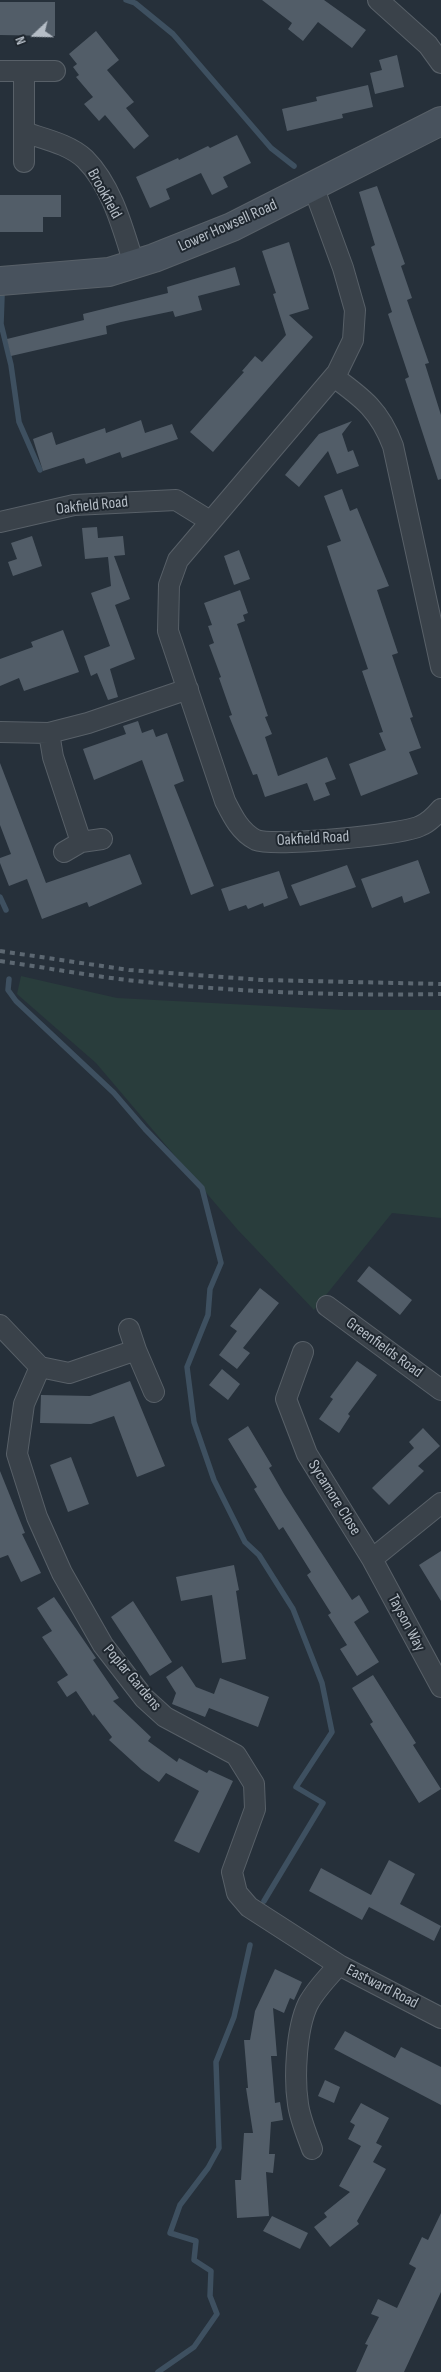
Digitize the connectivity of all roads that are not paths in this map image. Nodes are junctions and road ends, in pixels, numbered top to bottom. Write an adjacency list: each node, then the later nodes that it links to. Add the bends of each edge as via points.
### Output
1 (378, 0): 2 (street, via 428,45)
2 (441, 63)
3 (0, 71): 4 (street)
4 (24, 72): 5 (street); 7 (street)
5 (55, 72)
6 (441, 121): 9 (street, Lower Howsell Road)
7 (24, 132): 8 (street); 10 (street, Brookfield, via 54,142 84,159 113,202)
8 (24, 162)
9 (313, 186): 10 (street, Lower Howsell Road, via 232,228); 12 (street, Oakfield Road, via 355,310 353,340)
10 (134, 264): 11 (street, Lower Howsell Road, via 109,272)
11 (0, 281)
12 (334, 377): 13 (street, Oakfield Road); 15 (street, via 363,398 377,413 394,446)
13 (210, 521): 14 (street, Oakfield Road, via 176,500 74,505); 16 (street, Oakfield Road, via 178,560 169,585 168,631)
14 (0, 522)
15 (441, 667)
16 (188, 689): 18 (street); 19 (street, Oakfield Road, via 228,807 234,820 256,840 292,842 387,833 420,827)
17 (0, 732): 18 (street)
18 (49, 733): 20 (street, via 73,847)
19 (441, 809)
20 (102, 838)
21 (327, 1306): 27 (street, Greenfields Road)
22 (0, 1325): 26 (street)
23 (129, 1329): 24 (street)
24 (136, 1350): 26 (street, via 69,1373); 28 (street)
25 (303, 1352): 30 (street, Sycamore Close, via 286,1399 306,1454)
26 (40, 1367): 32 (street, Poplar Gardens, via 24,1404 17,1454 37,1517 62,1573 103,1645 144,1698 165,1717 236,1756 254,1784 255,1809 232,1872 237,1893 249,1907)
27 (441, 1390)
28 (154, 1392)
29 (441, 1503): 30 (street)
30 (372, 1559): 31 (street, Tayson Way)
31 (441, 1687)
32 (339, 1965): 33 (street, Eastward Road); 34 (street, Eastward Road, via 311,2000 302,2025 296,2069 298,2106)
33 (441, 2018)
34 (312, 2149)

